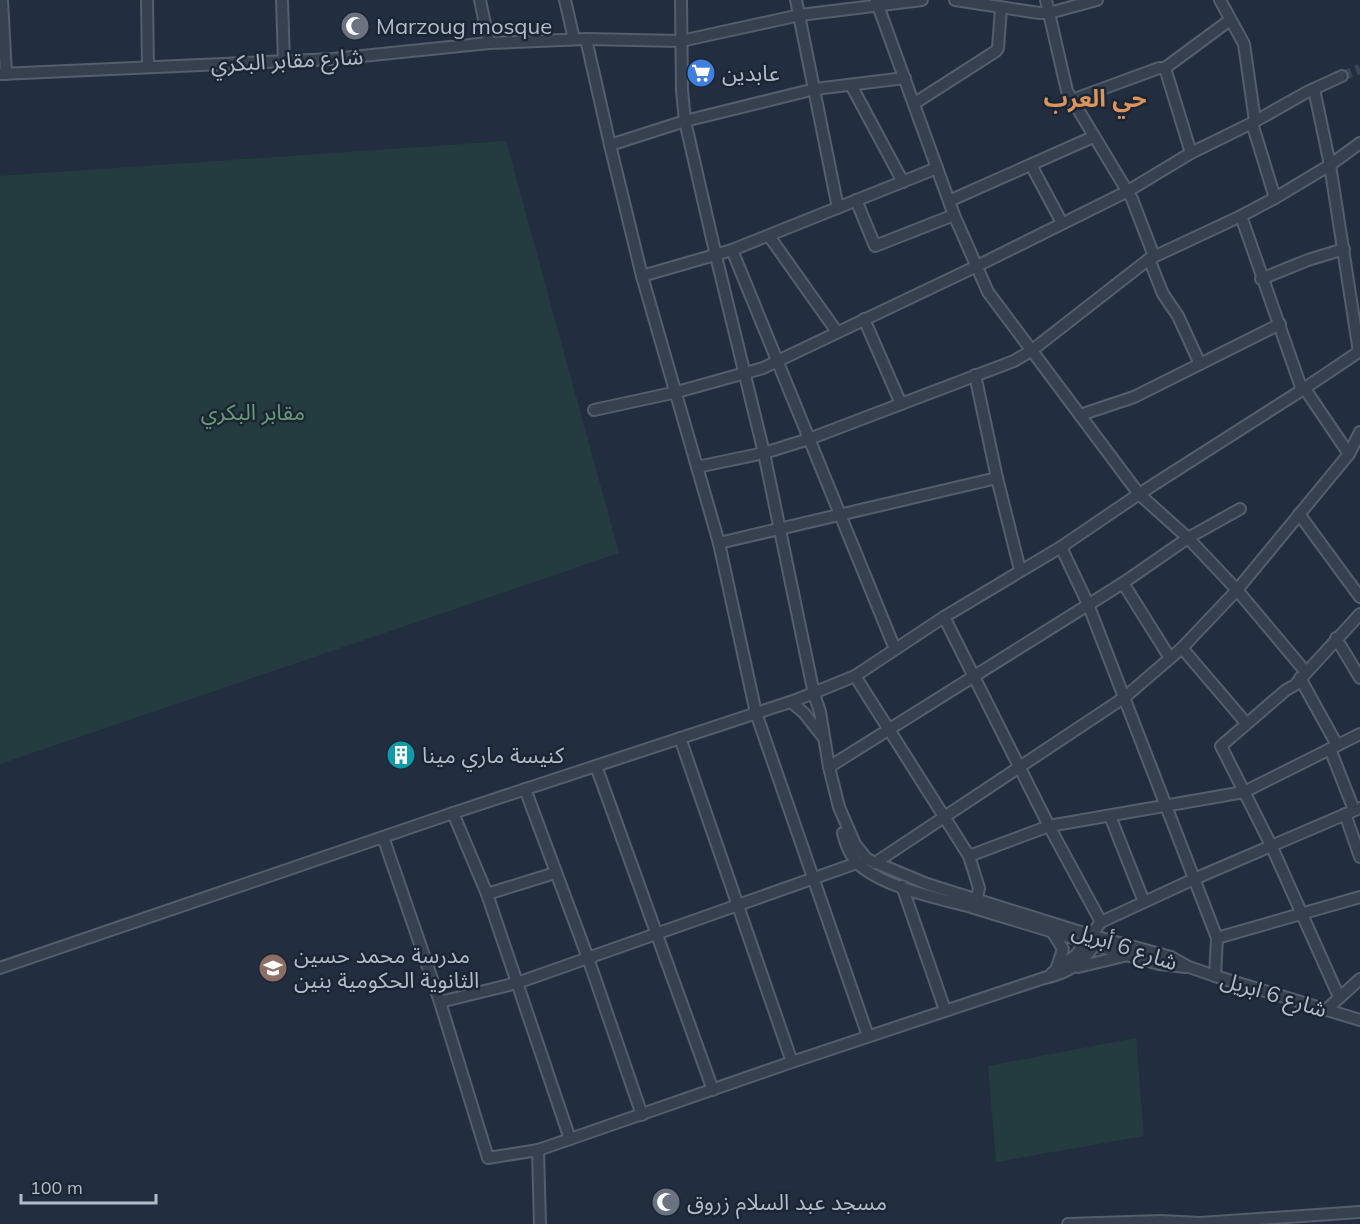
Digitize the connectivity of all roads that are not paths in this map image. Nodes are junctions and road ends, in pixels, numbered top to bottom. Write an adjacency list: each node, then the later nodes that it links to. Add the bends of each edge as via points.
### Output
1 (2, 0): 25 (street)
2 (147, 0): 23 (street)
3 (282, 0): 22 (street)
4 (480, 0): 21 (street)
5 (565, 0): 18 (street)
6 (681, 0): 20 (street, شارع 6 أبريل)
7 (796, 0): 16 (street)
8 (922, 0): 13 (street, شارع مقابر البكري)
9 (955, 0): 14 (street)
10 (1046, 0): 15 (street)
11 (1097, 0): 15 (street)
12 (1221, 0): 17 (street)
13 (877, 2): 16 (street, شارع مقابر البكري); 27 (street)
14 (1001, 8): 15 (street); 32 (street, via 996,51)
15 (1049, 13): 31 (street, via 1062,76)
16 (800, 15): 20 (street, شارع مقابر البكري); 29 (street)
17 (1230, 20): 24 (street); 34 (street, via 1244,44)
18 (574, 39): 19 (street, شارع مقابر البكري); 21 (street, شارع مقابر البكري)
19 (586, 39): 20 (street, شارع مقابر البكري); 37 (street)
20 (681, 41): 33 (street, شارع 6 أبريل)
21 (489, 43): 22 (street, شارع مقابر البكري)
22 (284, 61): 23 (street, شارع مقابر البكري)
23 (148, 68): 25 (street, شارع مقابر البكري)
24 (1165, 68): 31 (street); 38 (street)
25 (3, 74)
26 (1342, 76): 30 (street)
27 (905, 78): 28 (street); 32 (street)
28 (851, 85): 29 (street); 42 (street)
29 (815, 89): 33 (street); 47 (street)
30 (1314, 89): 34 (street); 40 (street)
31 (1072, 100): 35 (street)
32 (915, 104): 41 (street)
33 (685, 121): 37 (street); 54 (street, شارع 6 أبريل)
34 (1253, 122): 38 (street); 44 (street)
35 (1093, 137): 39 (street); 43 (street)
36 (1360, 143): 40 (street)
37 (610, 146): 57 (street)
38 (1191, 153): 43 (street)
39 (1031, 165): 46 (street); 50 (street)
40 (1330, 165): 44 (street); 52 (street)
41 (937, 168): 42 (street); 46 (street)
42 (903, 182): 45 (street)
43 (1128, 191): 50 (street); 55 (street)
44 (1275, 198): 49 (street)
45 (856, 200): 47 (street); 48 (street, via 875,246)
46 (949, 201): 48 (street)
47 (838, 208): 51 (street)
48 (954, 215): 56 (street)
49 (1241, 216): 55 (street); 58 (street)
50 (1062, 223): 56 (street)
51 (769, 236): 53 (street); 61 (street)
52 (1344, 249): 58 (street); 63 (street)
53 (732, 250): 54 (street); 64 (street)
54 (716, 256): 57 (street); 66 (street, شارع 6 أبريل)
55 (1151, 257): 62 (street); 65 (street, via 1163,294)
56 (977, 266): 59 (street); 62 (street, via 988,292)
57 (642, 276): 69 (street)
58 (1262, 279): 60 (street)
59 (864, 320): 61 (street); 70 (street)
60 (1280, 324): 65 (street); 68 (street)
61 (837, 332): 64 (street)
62 (1031, 351): 67 (street); 72 (street)
63 (1360, 351): 68 (street)
64 (778, 360): 66 (street); 74 (street)
65 (1200, 364): 72 (street, via 1134,397)
66 (745, 374): 69 (street); 75 (street, شارع 6 أبريل)
67 (975, 375): 70 (street); 78 (street)
68 (1303, 390): 76 (street); 79 (street)
69 (677, 392): 71 (street); 77 (street)
70 (902, 404): 74 (street)
71 (594, 410)
72 (1080, 415): 79 (street)
73 (1360, 432): 76 (street)
74 (809, 439): 75 (street); 82 (street)
75 (764, 453): 77 (street); 83 (street, شارع 6 أبريل)
76 (1348, 454): 81 (street)
77 (697, 467): 85 (street)
78 (997, 478): 82 (street); 87 (street)
79 (1138, 494): 84 (street); 86 (street)
80 (1240, 509): 84 (street)
81 (1299, 514): 89 (street); 90 (street)
82 (841, 516): 83 (street); 96 (street)
83 (780, 528): 85 (street); 102 (street, شارع 6 أبريل)
84 (1188, 538): 88 (street); 89 (street)
85 (719, 543): 105 (street)
86 (1060, 547): 87 (street); 91 (street)
87 (1020, 570): 93 (street)
88 (1123, 583): 91 (street); 97 (street)
89 (1237, 590): 95 (street); 98 (street)
90 (1360, 597)
91 (1088, 604): 100 (street); 103 (street)
92 (1360, 614): 94 (street)
93 (944, 617): 96 (street); 100 (street)
94 (1336, 638): 98 (street); 101 (street)
95 (1182, 648): 97 (street); 106 (street)
96 (895, 649): 99 (street)
97 (1170, 658): 103 (street)
98 (1303, 675): 106 (street); 111 (street)
99 (855, 676): 102 (street); 107 (street)
100 (975, 676): 107 (street); 114 (street)
101 (1360, 678)
102 (814, 694): 104 (street); 110 (street, شارع 6 أبريل)
103 (1125, 697): 114 (street); 118 (street)
104 (791, 702): 105 (street); 110 (street)
105 (756, 713): 109 (street); 131 (street)
106 (1246, 723): 116 (street, via 1221,746)
107 (888, 729): 113 (street); 121 (street)
108 (1360, 734): 111 (street)
109 (680, 738): 112 (street); 138 (street)
110 (824, 738): 113 (street, شارع 6 أبريل)
111 (1334, 747): 116 (street); 119 (street)
112 (596, 766): 115 (street); 142 (street)
113 (829, 767): 117 (street, شارع 6 أبريل)
114 (1020, 768): 121 (street); 123 (street)
115 (525, 789): 120 (street); 130 (street)
116 (1244, 792): 118 (street); 125 (street)
117 (839, 807): 128 (street, شارع 6 أبريل, via 844,838); 129 (street, شارع 6 أبريل, via 859,851)
118 (1165, 807): 122 (street); 132 (street)
119 (1353, 811): 125 (street); 127 (street)
120 (453, 813): 124 (street); 134 (street)
121 (945, 816): 126 (street); 129 (street)
122 (1110, 816): 123 (street); 136 (street)
123 (1049, 826): 126 (street); 140 (street)
124 (383, 837): 148 (street); 156 (street)
125 (1271, 845): 132 (street); 139 (street)
126 (969, 856): 137 (street, via 979,888)
127 (1360, 857)
128 (857, 863): 131 (street); 133 (street, شارع 6 أبريل)
129 (875, 863): 137 (street, شارع 6 أبريل)
130 (555, 873): 134 (street); 146 (street)
131 (813, 879): 138 (street); 160 (street)
132 (1194, 879): 136 (street); 143 (street)
133 (902, 886): 137 (street, شارع 6 أبريل); 157 (street)
134 (487, 894): 154 (street)
135 (1360, 897): 139 (street)
136 (1144, 902): 140 (street)
137 (975, 904): 141 (street, شارع 6 أبريل); 144 (street, شارع 6 أبريل)
138 (738, 905): 142 (street); 161 (street)
139 (1302, 915): 143 (street); 155 (street)
140 (1101, 922): 144 (street)
141 (1053, 933): 144 (street, شارع 6 أبريل); 150 (street, via 1063,950)
142 (657, 934): 146 (street); 162 (street)
143 (1217, 938): 151 (street)
144 (1093, 940): 145 (street, شارع 6 أبريل); 147 (street, شارع 6 أبريل, via 1171,957); 149 (street); 150 (street)
145 (1126, 955): 147 (street, شارع 6 أبريل); 149 (street)
146 (588, 958): 154 (street); 163 (street)
147 (1189, 967): 151 (street, شارع 6 ابريل)
148 (0, 968)
149 (1072, 969): 152 (street)
150 (1056, 971): 152 (street)
151 (1215, 976): 158 (street, شارع 6 ابريل)
152 (1044, 978): 157 (street)
153 (1360, 979): 155 (street)
154 (517, 983): 156 (street); 164 (street)
155 (1339, 997): 158 (street)
156 (440, 1002): 165 (street, via 488,1158)
157 (945, 1010): 160 (street)
158 (1326, 1010): 159 (street, شارع 6 ابريل)
159 (1360, 1020)
160 (868, 1036): 161 (street)
161 (792, 1062): 162 (street)
162 (713, 1090): 163 (street)
163 (642, 1115): 164 (street)
164 (570, 1139): 165 (street)
165 (538, 1150): 167 (street)
166 (1360, 1212): 168 (street, via 1200,1222)
167 (540, 1224)
168 (1068, 1224)

